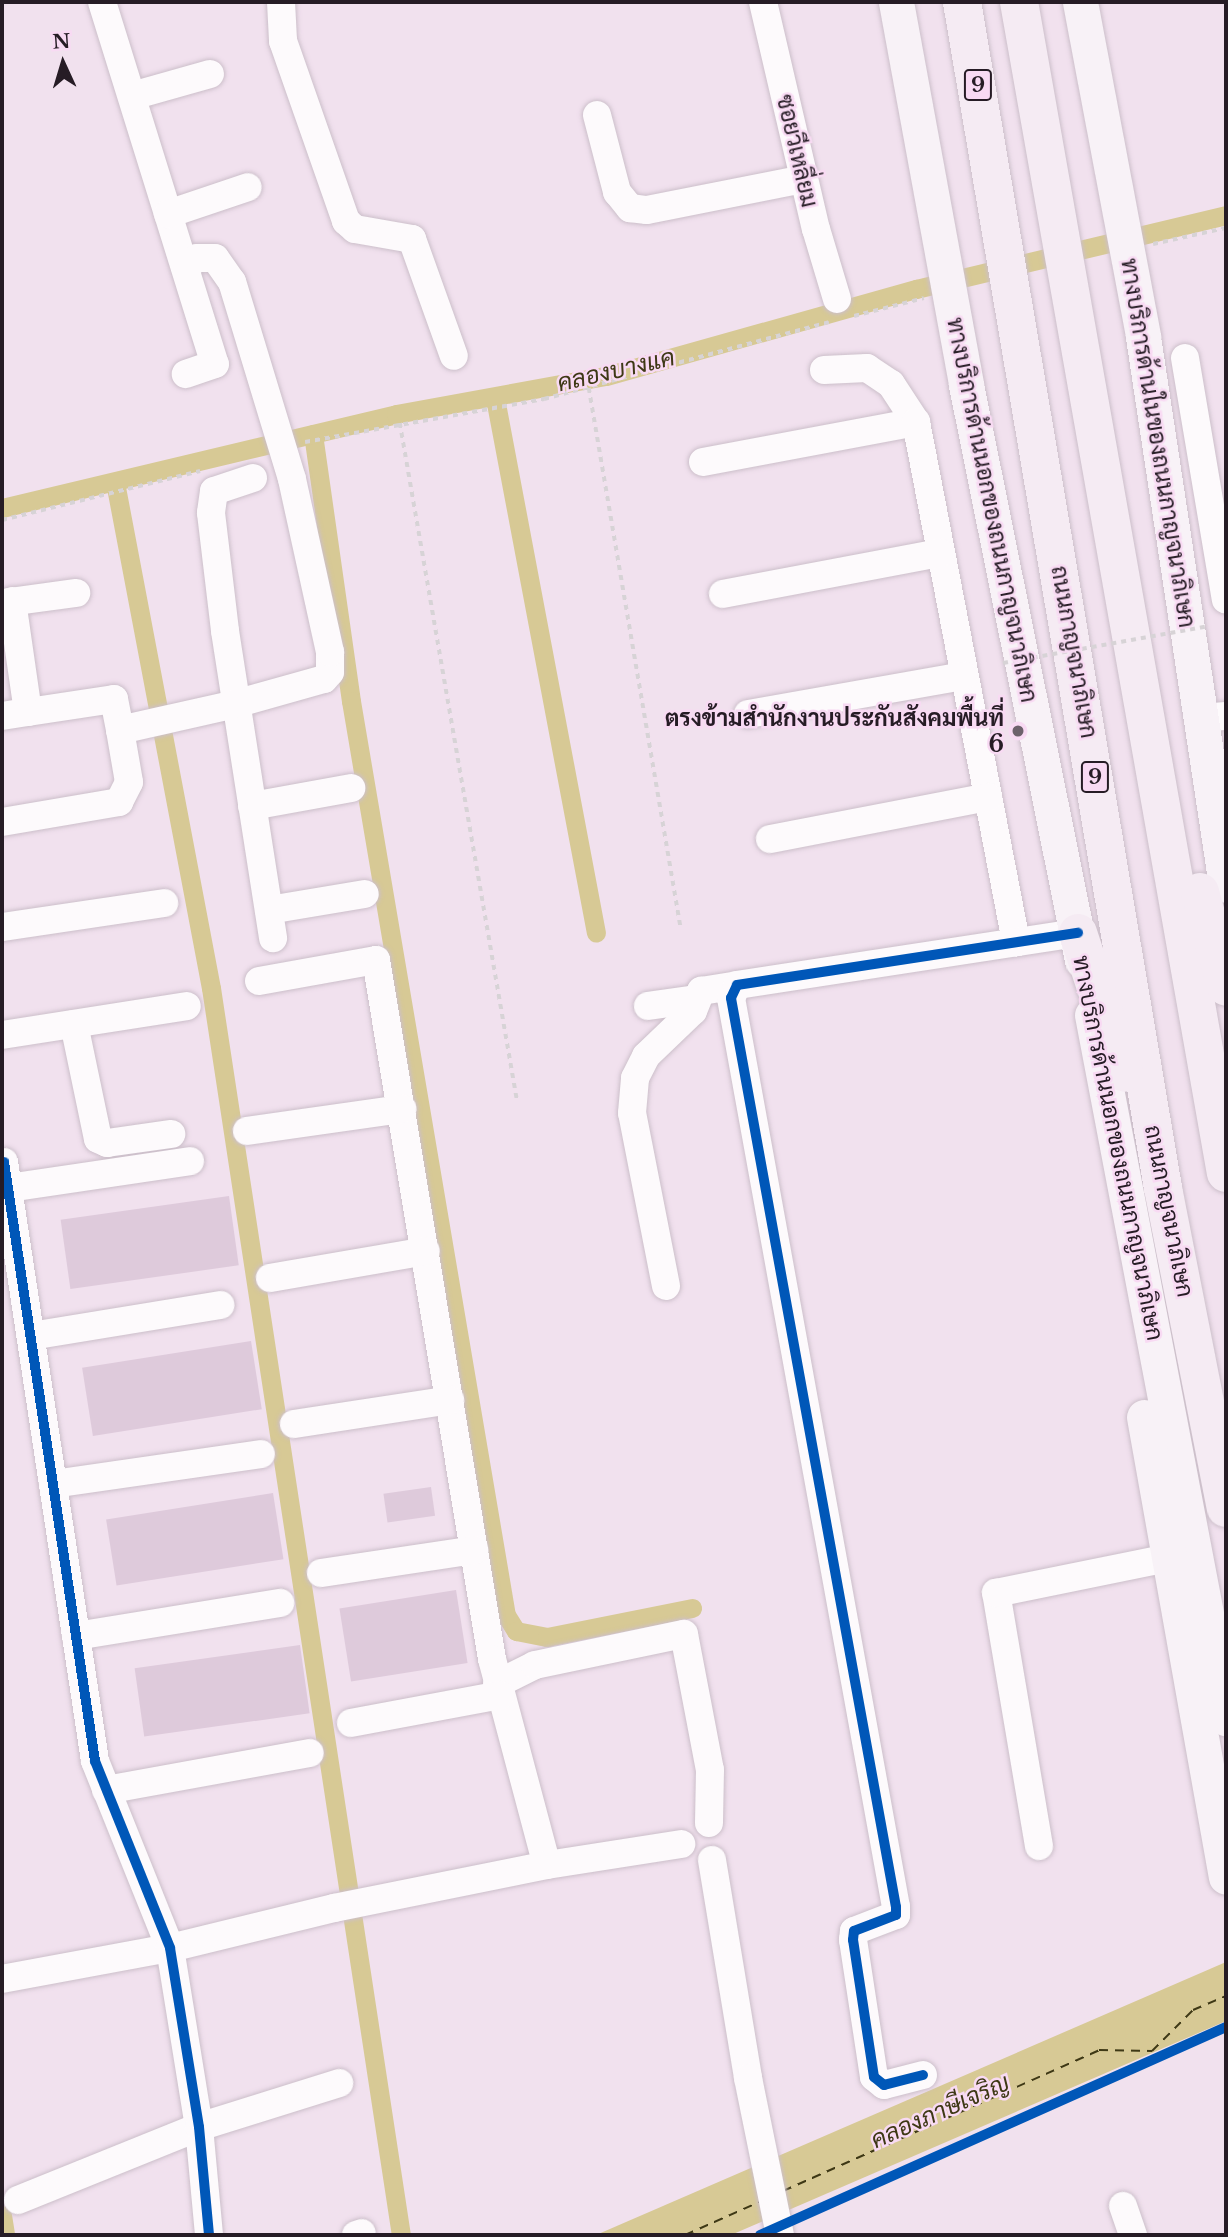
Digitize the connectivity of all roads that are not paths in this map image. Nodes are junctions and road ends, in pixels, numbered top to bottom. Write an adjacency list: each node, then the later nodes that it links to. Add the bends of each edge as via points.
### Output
1 (102, 2): 9 (street)
2 (281, 2): 16 (street, via 283,41 346,221 355,229 412,239)
3 (763, 2): 11 (street, ซอยวีเหลี่ยม)
4 (896, 2): 45 (main road, ทางบริการด้านนอกของถนนกาญจนาภิเษก, via 966,385)
5 (962, 2): 62 (highway, ถนนกาญจนาภิเษก / 9)
6 (1020, 2): 29 (highway)
7 (1080, 2): 33 (main road, ทางบริการด้านในของถนนกาญจนาภิเษก)
8 (210, 74): 9 (street)
9 (132, 96): 13 (street)
10 (597, 115): 11 (street, via 617,192 630,208 647,210)
11 (803, 179): 15 (street, ซอยวีเหลี่ยม)
12 (248, 187): 13 (street)
13 (168, 214): 14 (street)
14 (185, 267): 19 (street, via 215,364); 30 (street, via 207,256 222,262 243,314 292,479 330,652 330,672 324,679)
15 (840, 312)
16 (454, 356)
17 (1185, 358): 26 (street)
18 (824, 370): 20 (street, via 867,368 891,384)
19 (186, 374)
20 (916, 422): 21 (street); 23 (street)
21 (703, 462)
22 (253, 478): 30 (street, via 224,485 214,491 211,501)
23 (940, 553): 25 (street); 28 (street)
24 (76, 593): 27 (street)
25 (723, 594)
26 (1226, 600)
27 (7, 602): 31 (street)
28 (964, 676): 32 (street); 36 (street)
29 (1142, 685): 50 (highway); 61 (highway)
30 (235, 704): 34 (street); 37 (street)
31 (15, 714): 34 (street, via 114,699)
32 (748, 715)
33 (1214, 717): 40 (main road, ทางบริการด้านในของถนนกาญจนาภิเษก)
34 (128, 728): 38 (street, via 128,782 119,802)
35 (351, 788): 37 (street)
36 (988, 797): 39 (street); 47 (street)
37 (252, 806): 43 (street)
38 (2, 822)
39 (770, 839)
40 (1226, 886)
41 (365, 894): 43 (street)
42 (164, 903): 44 (street)
43 (268, 910): 46 (street)
44 (2, 927)
45 (1078, 933): 47 (street); 56 (main road, ทางบริการด้านนอกของถนนกาญจนาภิเษก); 62 (highway)
46 (273, 938)
47 (1016, 942): 49 (street)
48 (258, 981): 57 (street, via 376,960)
49 (737, 985): 51 (street, via 705,988); 91 (street, via 731,998 896,1907 895,1915 854,1931 874,2077 884,2085)
50 (1226, 987)
51 (697, 999): 53 (street); 65 (street, via 687,1018 646,1056 635,1078 632,1114)
52 (187, 1006): 54 (street)
53 (648, 1006)
54 (74, 1024): 55 (street); 59 (street, via 98,1139 107,1143)
55 (2, 1035)
56 (1105, 1090): 74 (main road, via 1124,1299); 79 (main road, ทางบริการด้านนอกของถนนกาญจนาภิเษก)
57 (402, 1109): 58 (street); 63 (street)
58 (247, 1132)
59 (171, 1134)
60 (190, 1161): 67 (street, via 6,1175)
61 (1226, 1173)
62 (1163, 1188): 72 (highway, ถนนกาญจนาภิเษก / 9)
63 (426, 1251): 64 (street); 68 (street)
64 (270, 1278)
65 (666, 1286)
66 (220, 1305): 67 (street)
67 (31, 1336): 71 (street)
68 (450, 1400): 69 (street); 73 (street)
69 (295, 1424)
70 (261, 1454): 71 (street)
71 (53, 1484): 77 (street)
72 (1226, 1507)
73 (474, 1550): 75 (street); 78 (street)
74 (1168, 1558): 85 (street, via 996,1593); 88 (main road)
75 (321, 1573)
76 (280, 1603): 77 (street)
77 (76, 1636): 82 (street, via 95,1761)
78 (498, 1690): 80 (street); 83 (street, via 535,1665 684,1634 710,1770); 87 (street)
79 (1226, 1718)
80 (351, 1723)
81 (310, 1753): 82 (street)
82 (106, 1790): 89 (street)
83 (709, 1823): 84 (street, via 687,1828); 86 (street, via 722,1841)
84 (681, 1844): 86 (street, via 691,1860); 87 (street)
85 (1038, 1846)
86 (712, 1860): 97 (street)
87 (547, 1865): 89 (street, via 347,1905)
88 (1226, 1877)
89 (170, 1948): 90 (street); 93 (street)
90 (2, 1979)
91 (923, 2076)
92 (339, 2082): 93 (street)
93 (199, 2127): 94 (street); 96 (street)
94 (19, 2200)
95 (1123, 2206): 98 (street)
96 (209, 2235)
97 (780, 2235)
98 (1133, 2235)

